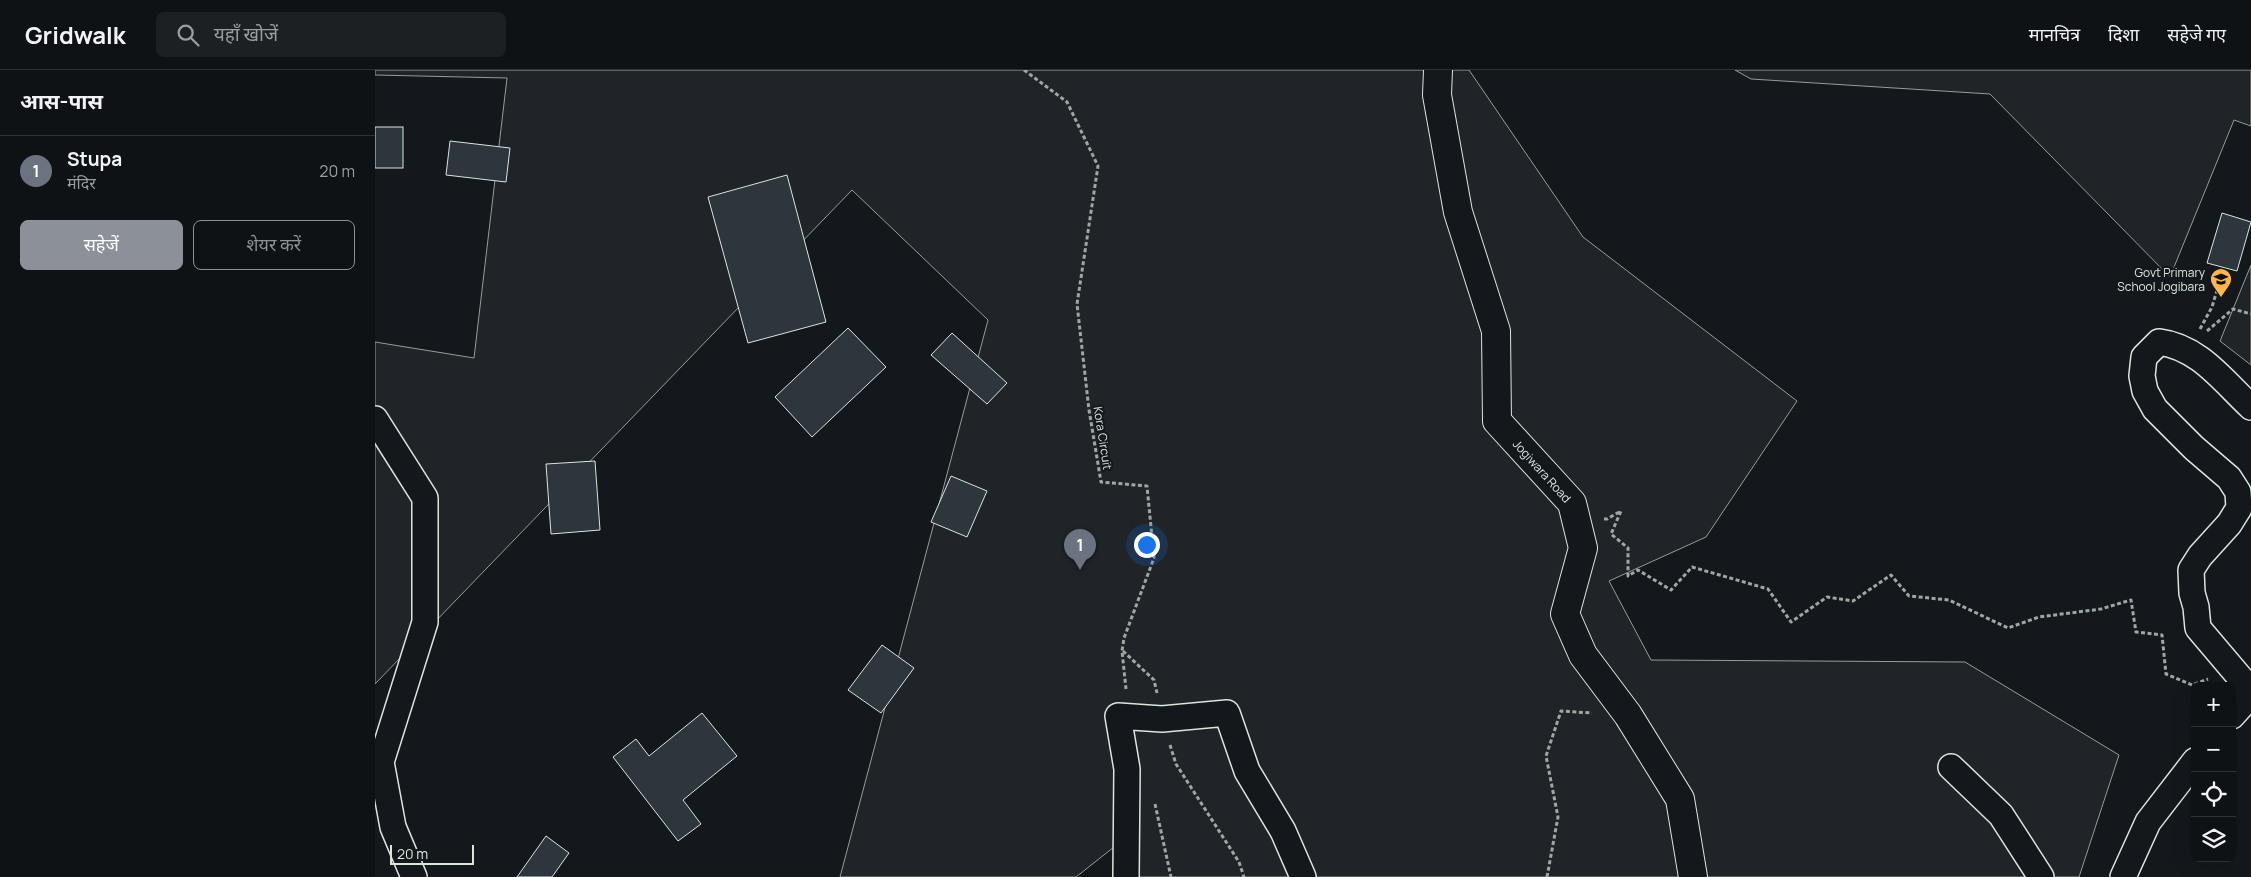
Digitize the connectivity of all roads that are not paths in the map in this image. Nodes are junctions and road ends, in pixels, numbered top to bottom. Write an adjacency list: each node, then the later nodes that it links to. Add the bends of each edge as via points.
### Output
1 (1438, 70): 10 (street, Jogiwara Road, via 1437,95 1458,212 1496,331 1497,421 1572,503 1583,548 1565,614 1583,655 1627,715 1680,799)
2 (2251, 407): 4 (street, via 2202,359 2174,344 2159,342 2144,357 2143,383 2155,409 2229,478 2238,492 2239,508 2191,570 2199,628 2248,687)
3 (375, 419): 7 (street, via 425,498 425,622 381,762 393,827)
4 (2236, 712)
5 (2191, 766): 12 (street, via 2148,822)
6 (1951, 767): 11 (street, via 2001,815)
7 (414, 877)
8 (1126, 877): 9 (street, via 1127,769 1118,716 1162,719 1227,713 1247,770 1283,831)
9 (1303, 877)
10 (1693, 877)
11 (2041, 877)
12 (2123, 877)

